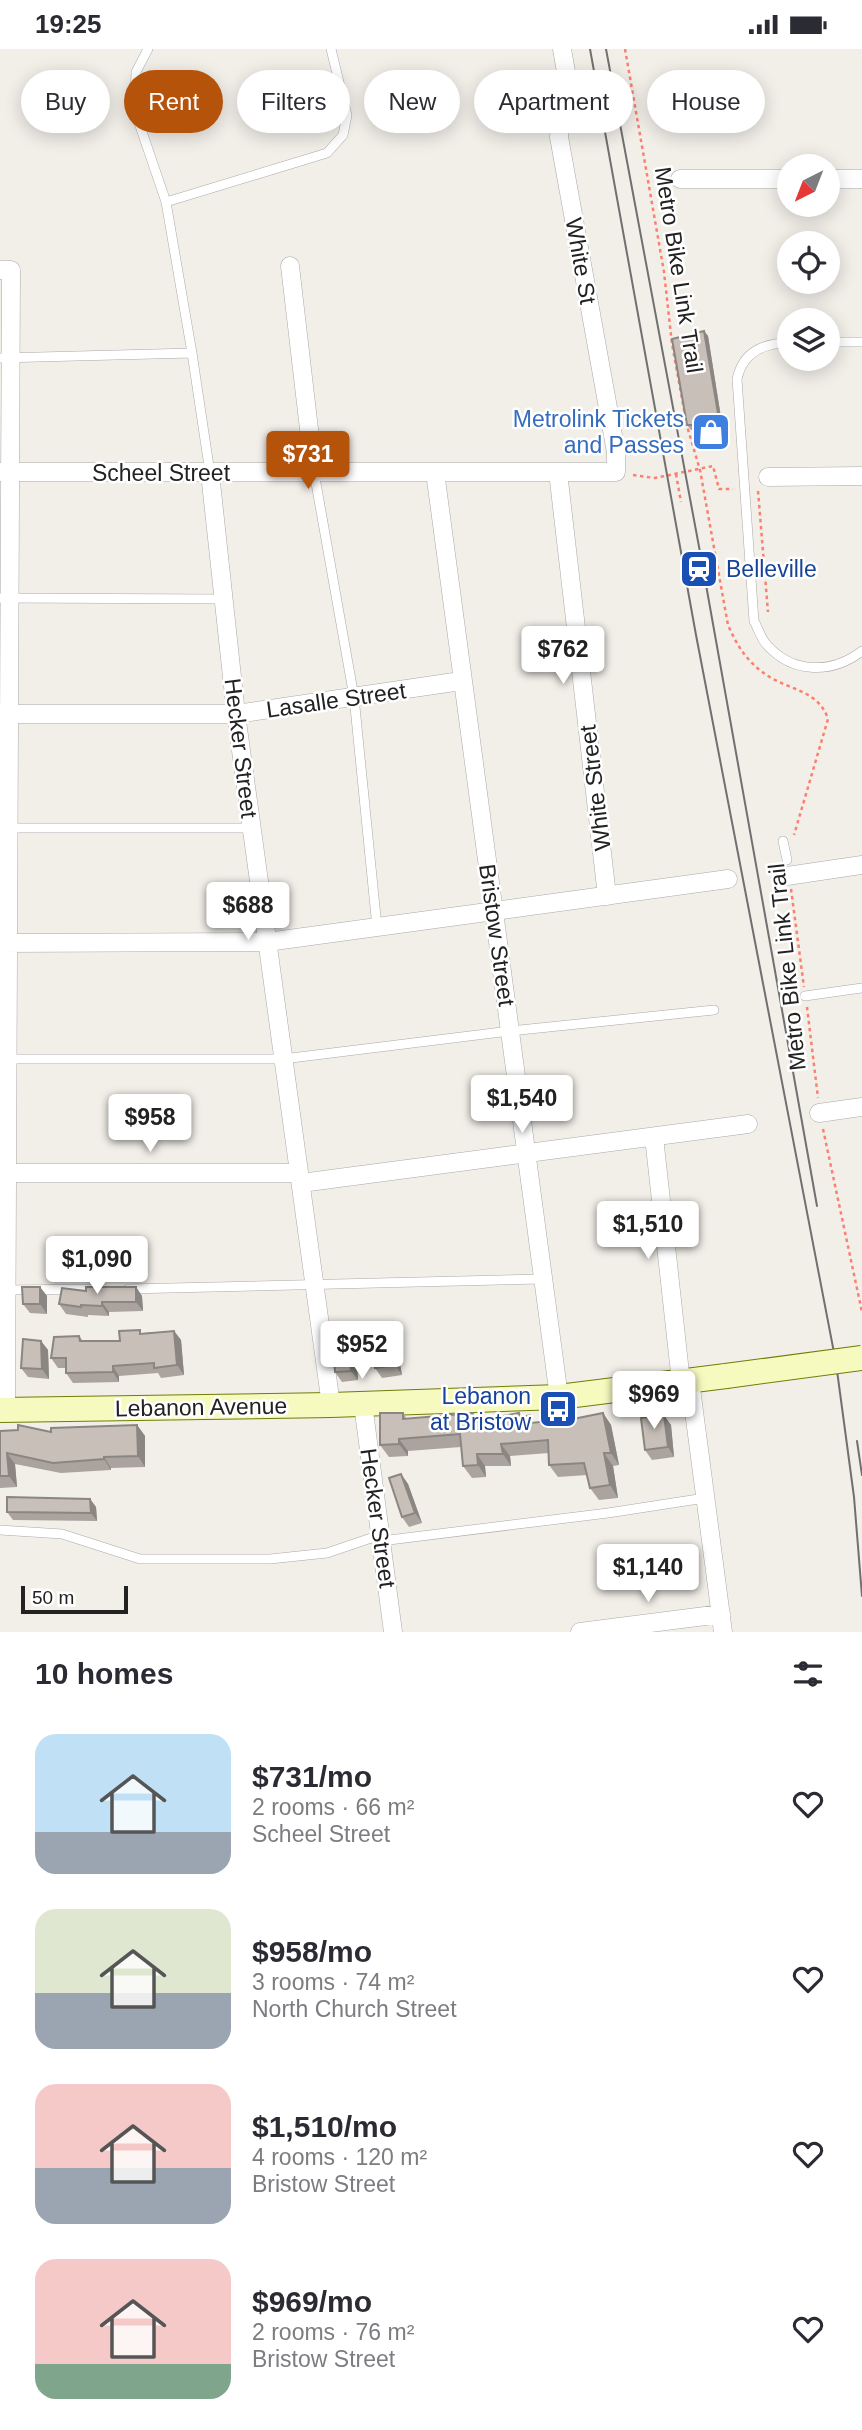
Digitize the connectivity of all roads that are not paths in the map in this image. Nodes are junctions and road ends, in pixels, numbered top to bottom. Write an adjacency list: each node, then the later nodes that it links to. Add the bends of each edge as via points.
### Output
1 (148, 49): 8 (lane, Hecker Street, via 136,72 137,117)
2 (331, 49): 8 (lane, via 347,115 343,135 327,153)
3 (562, 49): 19 (street, White St, via 566,72 559,138 616,452)
4 (680, 179): 5 (street)
5 (777, 179)
6 (840, 179): 7 (street)
7 (862, 179)
8 (166, 202): 14 (lane, Hecker Street)
9 (290, 266): 16 (street)
10 (5, 270): 15 (street)
11 (840, 342): 12 (lane)
12 (862, 342)
13 (777, 343): 26 (lane, via 761,347 741,365 737,379 754,621 766,644 784,660 803,668 825,669)
14 (192, 353): 15 (lane); 21 (lane, Hecker Street)
15 (5, 359): 20 (street)
16 (314, 472): 17 (street, Scheel Street); 21 (street, Scheel Street); 28 (lane)
17 (435, 472): 18 (street, Scheel Street); 27 (street, Bristow Street)
18 (558, 472): 19 (street, Scheel Street); 37 (street, White Street)
19 (615, 472)
20 (5, 473): 21 (street, Scheel Street); 24 (street)
21 (210, 473): 25 (street, Hecker Street)
22 (862, 476): 23 (street)
23 (763, 483)
24 (5, 598): 25 (lane); 29 (street)
25 (223, 599): 30 (street, Hecker Street)
26 (862, 651)
27 (461, 681): 28 (street, Lasalle Street); 38 (street, Bristow Street)
28 (354, 697): 30 (street, Lasalle Street); 39 (lane)
29 (5, 714): 30 (street, Lasalle Street); 31 (street)
30 (236, 714): 32 (street, Hecker Street)
31 (5, 828): 32 (lane); 41 (street)
32 (251, 828): 40 (street, Hecker Street)
33 (783, 841): 35 (lane)
34 (862, 865): 35 (street)
35 (787, 868)
36 (728, 879): 37 (street)
37 (607, 896): 38 (street)
38 (494, 911): 39 (street); 45 (street, Bristow Street)
39 (377, 927): 40 (street)
40 (267, 942): 41 (street); 47 (street, Hecker Street)
41 (4, 943): 46 (street)
42 (862, 988): 43 (lane)
43 (805, 996)
44 (714, 1010): 45 (lane)
45 (510, 1031): 47 (lane); 52 (street, Bristow Street)
46 (4, 1059): 47 (lane); 53 (street)
47 (283, 1059): 54 (street, Hecker Street)
48 (862, 1107): 49 (street)
49 (820, 1113)
50 (748, 1124): 51 (street)
51 (654, 1137): 52 (street); 61 (street)
52 (526, 1154): 54 (street); 55 (street, Bristow Street)
53 (4, 1173): 54 (street); 59 (street)
54 (300, 1178): 56 (street, Hecker Street)
55 (543, 1279): 56 (lane); 62 (street, Bristow Street)
56 (315, 1286): 58 (lane); 64 (street, Hecker Street)
57 (105, 1289): 59 (lane)
58 (119, 1289)
59 (4, 1290): 65 (street)
60 (862, 1358): 61 (main road, Lebanon Avenue, bridge)
61 (686, 1381): 62 (main road, Lebanon Avenue); 66 (street)
62 (559, 1397): 63 (main road, Lebanon Avenue)
63 (363, 1404): 64 (main road, Lebanon Avenue); 68 (street, Hecker Street)
64 (331, 1405): 65 (main road, Lebanon Avenue)
65 (3, 1410)
66 (705, 1498): 68 (lane); 69 (street)
67 (0, 1530): 68 (lane, via 62,1534 140,1559 270,1559 327,1553)
68 (381, 1538): 70 (street, Hecker Street)
69 (721, 1613): 71 (street); 72 (street)
70 (393, 1632)
71 (580, 1632)
72 (723, 1632)

